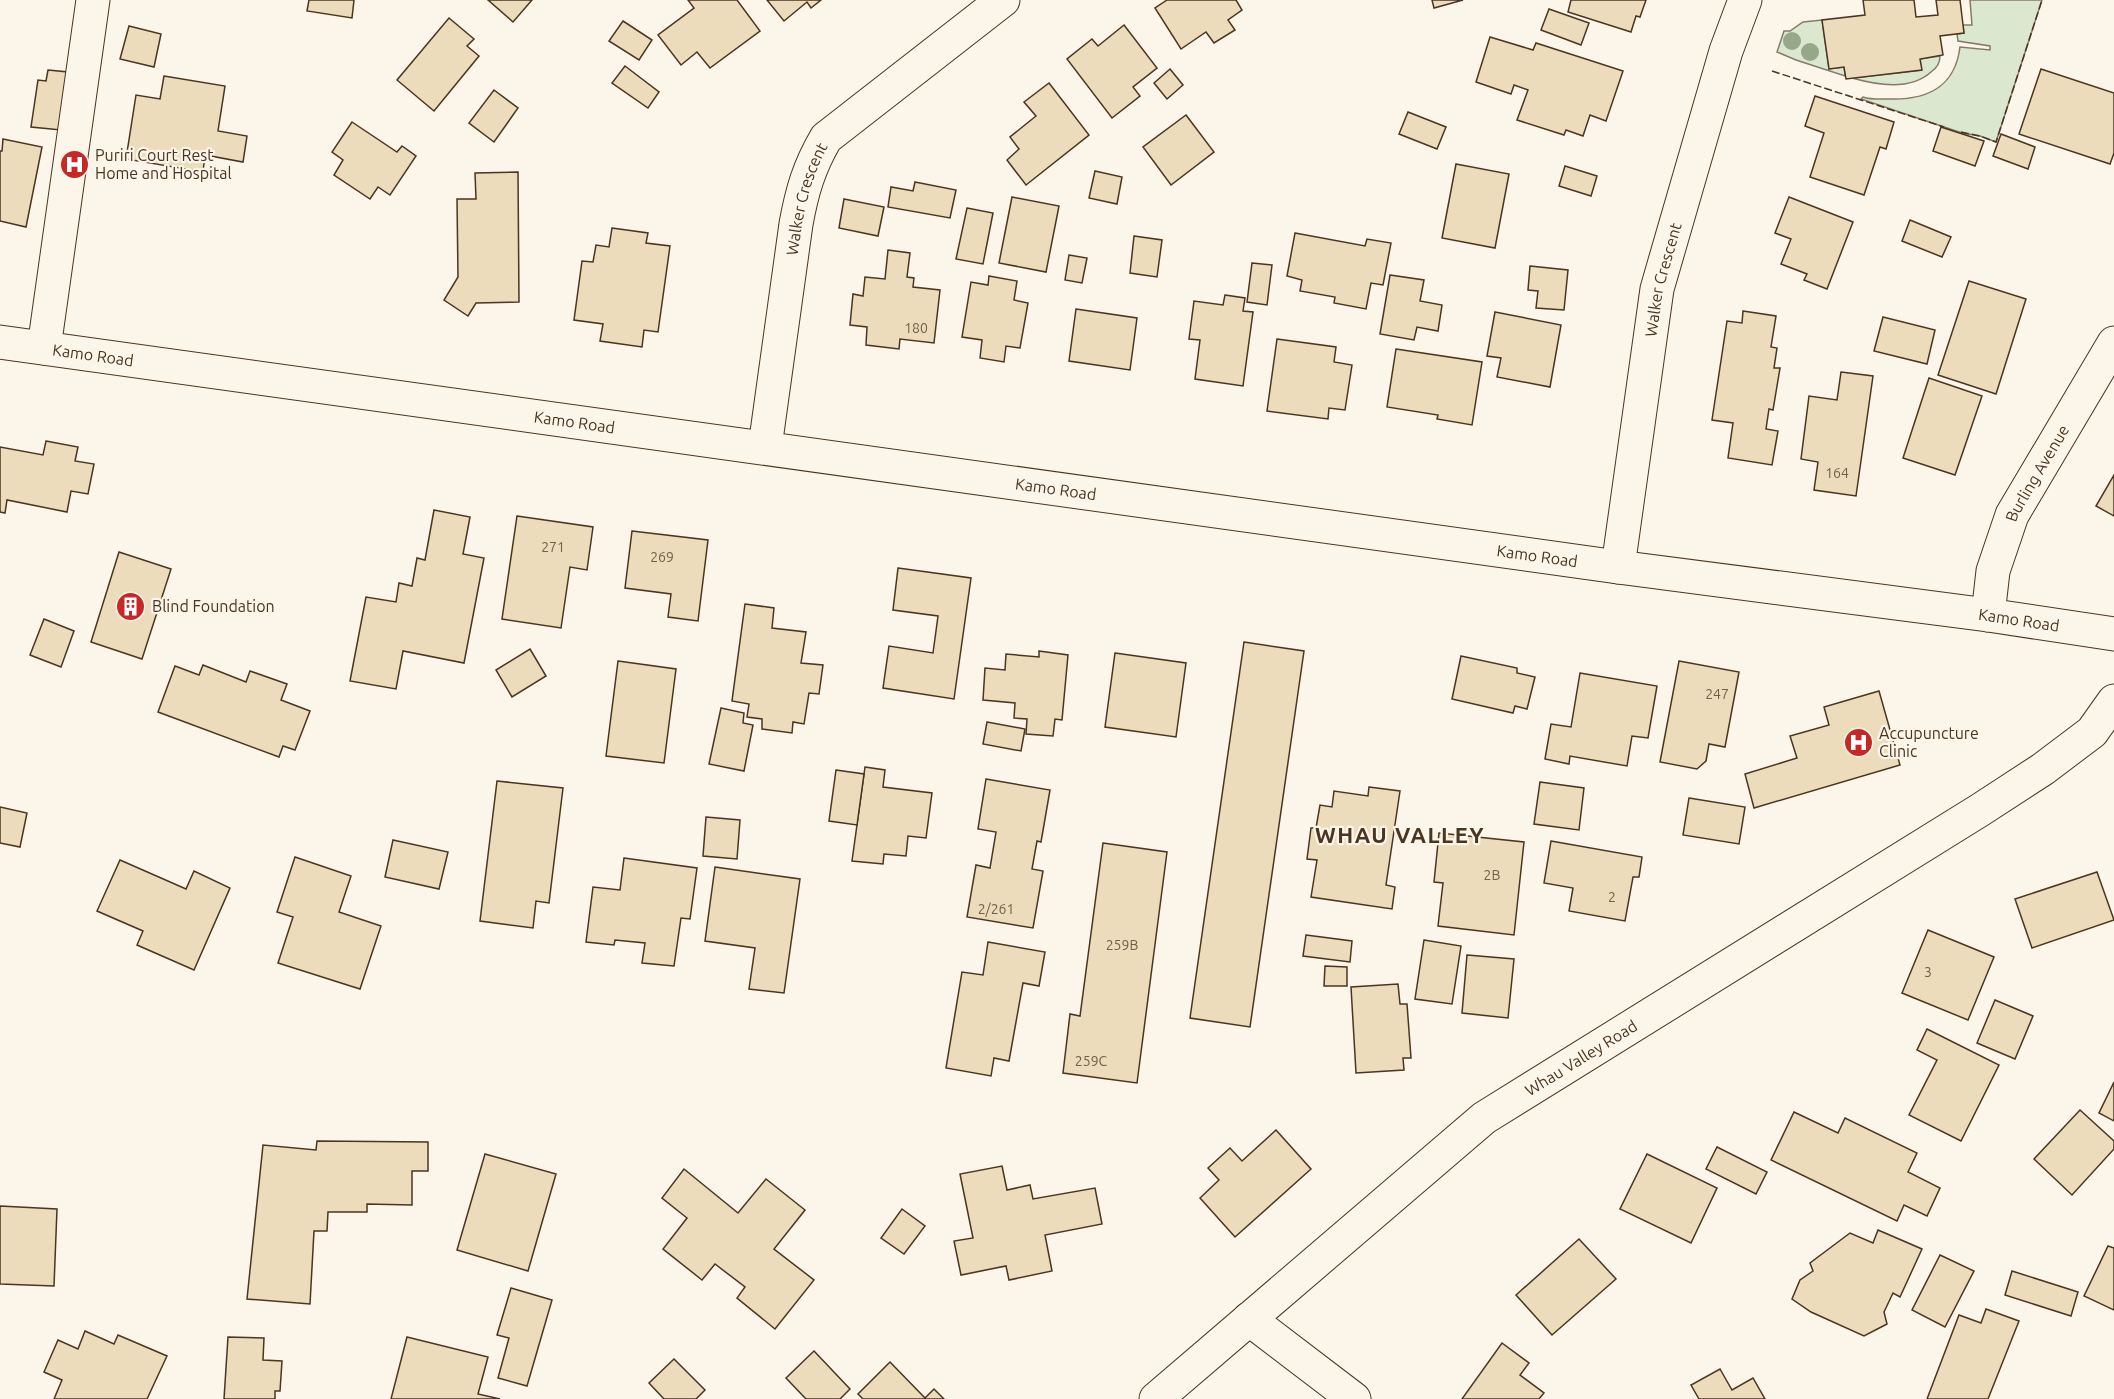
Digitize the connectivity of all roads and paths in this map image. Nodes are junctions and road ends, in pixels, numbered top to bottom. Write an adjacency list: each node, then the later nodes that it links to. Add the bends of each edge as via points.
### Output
1 (93, 0): 6 (street)
2 (1003, 0): 7 (street, Walker Crescent, via 826,138 814,158 802,189 796,224)
3 (1744, 0): 8 (street, Walker Crescent, via 1657,290)
4 (0, 342): 6 (street, Kamo Road)
5 (2114, 343): 9 (street, Burling Avenue, via 2012,515 1993,571)
6 (44, 348): 7 (street, Kamo Road)
7 (765, 447): 8 (street, Kamo Road)
8 (1618, 567): 9 (street, Kamo Road)
9 (1988, 615): 10 (street, Kamo Road)
10 (2114, 634)
11 (2114, 701): 13 (street, Whau Valley Road, via 2092,732)
12 (2114, 738): 13 (street, Whau Valley Road)
13 (2043, 769): 14 (street, Whau Valley Road, via 1484,1118)
14 (1249, 1319): 15 (street, Whau Valley Road); 16 (street)
15 (1156, 1399)
16 (1354, 1399)

